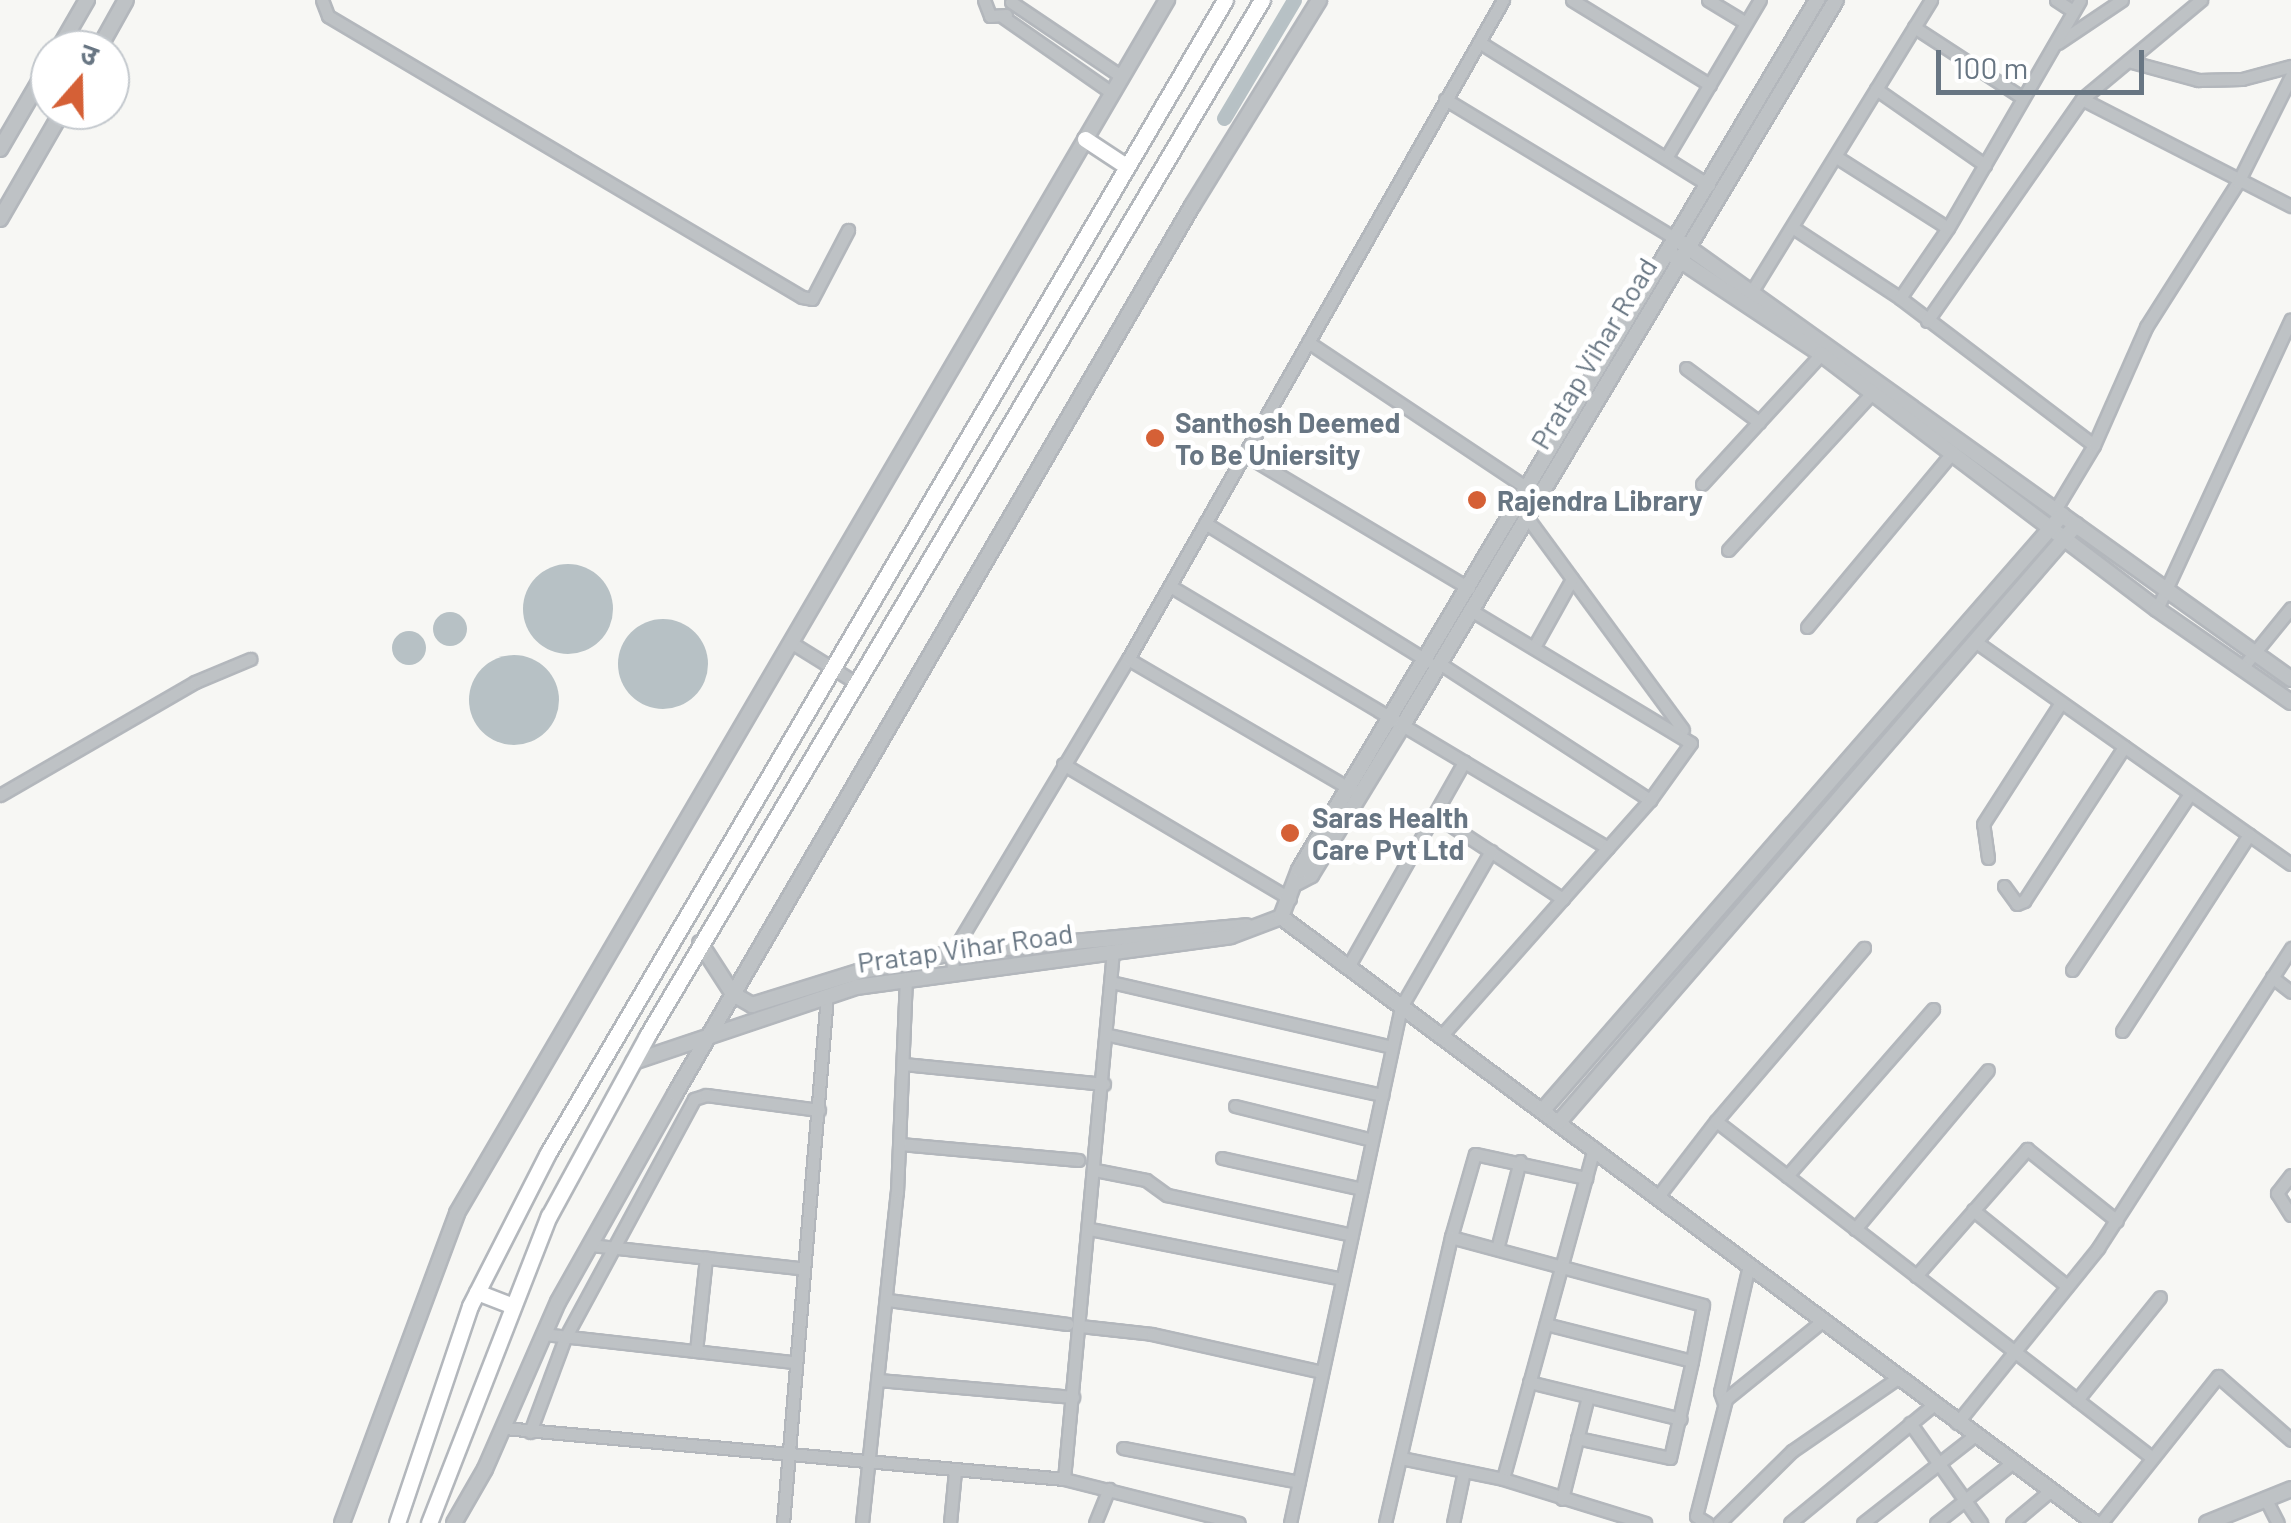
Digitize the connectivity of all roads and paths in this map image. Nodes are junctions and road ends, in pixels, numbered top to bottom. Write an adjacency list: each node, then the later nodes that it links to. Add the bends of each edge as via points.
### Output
1 (87, 0): 24 (street)
2 (126, 0): 25 (street)
3 (322, 0): 52 (street, via 328,16 802,297 812,298)
4 (984, 0): 21 (street, via 990,16)
5 (1168, 0): 31 (street)
6 (1224, 0): 45 (main road)
7 (1262, 0): 94 (main road)
8 (1320, 0): 131 (street, via 1192,206)
9 (1504, 0): 26 (street)
10 (1572, 0): 32 (street)
11 (1708, 0): 22 (street)
12 (1760, 0): 22 (street)
13 (1817, 0): 47 (street, Pratap Vihar Road)
14 (1836, 0): 53 (street, Pratap Vihar Road)
15 (1931, 0): 23 (street)
16 (2056, 0): 20 (street)
17 (2122, 0): 27 (street)
18 (2201, 0): 28 (street)
19 (1010, 1): 21 (street); 31 (street)
20 (2077, 5): 27 (street)
21 (1003, 17): 34 (street)
22 (1746, 23): 32 (street)
23 (1914, 28): 33 (street); 36 (street)
24 (70, 30)
25 (109, 30)
26 (1479, 42): 37 (street); 42 (street)
27 (2054, 45): 36 (street)
28 (2128, 61): 29 (street, via 2198,80 2242,80); 38 (street)
29 (2291, 66)
30 (2291, 76): 46 (street)
31 (1122, 77): 34 (street)
32 (1710, 85): 42 (street)
33 (1876, 89): 43 (street); 44 (street)
34 (1112, 94): 40 (street)
35 (30, 97): 41 (street)
36 (2023, 98): 44 (street)
37 (1445, 99): 53 (street); 58 (street)
38 (2082, 100): 46 (street); 57 (street)
39 (51, 130): 49 (street)
40 (1085, 139): 45 (main road); 85 (street)
41 (0, 149)
42 (1666, 158): 47 (street)
43 (1838, 158): 50 (street); 51 (street)
44 (1985, 165): 50 (street)
45 (1126, 166): 91 (main road)
46 (2238, 182): 48 (street); 64 (street, via 2146,327)
47 (1710, 184): 53 (street, Pratap Vihar Road)
48 (2291, 206)
49 (0, 219)
50 (1948, 228): 55 (street)
51 (1795, 229): 54 (street); 55 (street)
52 (848, 230)
53 (1677, 249): 54 (street); 59 (street); 61 (street, Pratap Vihar Road)
54 (1752, 292): 69 (street)
55 (1900, 298): 57 (street)
56 (2291, 319): 79 (street)
57 (1928, 321): 64 (street)
58 (1308, 342): 66 (street); 68 (street)
59 (1820, 354): 62 (street); 63 (street)
60 (1686, 368): 63 (street)
61 (1593, 389): 68 (street, Pratap Vihar Road); 70 (street, Pratap Vihar Road)
62 (1871, 394): 65 (street); 75 (street)
63 (1759, 422): 67 (street)
64 (2094, 445): 69 (street)
65 (1953, 452): 73 (street); 83 (street)
66 (1244, 454): 71 (street); 78 (street)
67 (1702, 484)
68 (1527, 488): 78 (street, Pratap Vihar Road)
69 (2059, 512): 72 (street); 73 (street)
70 (1526, 516): 76 (street); 81 (street, Pratap Vihar Road)
71 (1206, 523): 77 (street); 90 (street)
72 (2076, 525): 74 (street); 79 (street)
73 (2051, 529): 74 (street); 100 (street)
74 (2064, 539): 82 (street); 84 (street)
75 (1728, 550)
76 (1572, 579): 86 (street); 98 (street)
77 (1170, 586): 89 (street); 97 (street)
78 (1469, 588): 90 (street, Pratap Vihar Road)
79 (2164, 589): 82 (street); 87 (street)
80 (2291, 608): 87 (street)
81 (1470, 609): 86 (street); 90 (street, Pratap Vihar Road)
82 (2157, 609): 92 (street)
83 (1807, 627)
84 (1976, 642): 96 (street); 100 (street)
85 (792, 643): 91 (street); 230 (street, via 457,1213)
86 (1534, 646): 98 (street)
87 (2255, 652): 92 (street); 93 (street)
88 (250, 659): 105 (street, via 195,682)
89 (1128, 660): 102 (street); 103 (street)
90 (1433, 662): 97 (street, Pratap Vihar Road); 106 (street)
91 (833, 668): 94 (street); 179 (main road, via 548,1153)
92 (2242, 668): 95 (street)
93 (2291, 679)
94 (853, 681): 119 (main road)
95 (2291, 702)
96 (2060, 704): 99 (street); 111 (street, via 1984,824)
97 (1399, 723): 101 (street); 103 (street, Pratap Vihar Road); 113 (street, Pratap Vihar Road, via 1310,874)
98 (1688, 738): 106 (street, via 1689,750)
99 (2124, 747): 104 (street); 114 (street, via 2024,901 2017,904)
100 (1870, 751): 147 (street); 149 (street)
101 (1464, 762): 107 (street); 109 (street)
102 (1062, 764): 115 (street); 123 (street)
103 (1352, 790): 113 (street, Pratap Vihar Road, via 1299,870)
104 (2188, 794): 108 (street); 126 (street)
105 (0, 795)
106 (1650, 800): 109 (street)
107 (1435, 815): 110 (street); 124 (street)
108 (2249, 835): 112 (street); 135 (street)
109 (1608, 848): 116 (street)
110 (1491, 851): 116 (street); 133 (street)
111 (1988, 858)
112 (2291, 864)
113 (1298, 882): 115 (street, Pratap Vihar Road)
114 (2004, 886)
115 (1290, 899): 117 (street, Pratap Vihar Road)
116 (1563, 899): 137 (street)
117 (1281, 916): 118 (street, Pratap Vihar Road); 124 (street)
118 (1253, 927): 122 (street, Pratap Vihar Road, via 1231,936); 123 (street, Pratap Vihar Road)
119 (700, 943): 131 (street); 140 (main road)
120 (1864, 948): 148 (street)
121 (2291, 948): 127 (street)
122 (1113, 951): 125 (street, Pratap Vihar Road); 129 (street)
123 (952, 953): 125 (street); 131 (street, Pratap Vihar Road, via 858,972 756,1004)
124 (1348, 967): 133 (street)
125 (953, 970): 128 (street, Pratap Vihar Road)
126 (2072, 970)
127 (2272, 977): 130 (street); 164 (street)
128 (906, 978): 132 (street, Pratap Vihar Road); 141 (street)
129 (1112, 982): 136 (street); 139 (street)
130 (2291, 992)
131 (733, 994): 138 (street)
132 (827, 996): 138 (street, Pratap Vihar Road); 146 (street)
133 (1400, 1007): 137 (street); 139 (street)
134 (1933, 1009): 157 (street)
135 (2122, 1031)
136 (1108, 1035): 143 (street); 144 (street)
137 (1442, 1036): 147 (street)
138 (708, 1040): 140 (street, Pratap Vihar Road); 169 (street)
139 (1392, 1046): 144 (street)
140 (633, 1062): 182 (main road, via 549,1216)
141 (904, 1064): 143 (street); 151 (street)
142 (1988, 1070): 166 (street)
143 (1104, 1084): 156 (street)
144 (1382, 1094): 150 (street)
145 (1234, 1106): 150 (street)
146 (819, 1110): 170 (street, via 706,1095 694,1099); 175 (street)
147 (1544, 1110): 149 (street)
148 (1716, 1121): 157 (street); 161 (street)
149 (1559, 1122): 152 (street)
150 (1372, 1140): 160 (street)
151 (900, 1144): 154 (street); 181 (street)
152 (1594, 1148): 159 (street); 161 (street)
153 (1222, 1158): 160 (street)
154 (1078, 1160)
155 (1520, 1160): 159 (street); 168 (street, via 1475,1154); 171 (street)
156 (1095, 1170): 165 (street); 167 (street, via 1146,1180 1167,1194)
157 (1787, 1176): 166 (street)
158 (2291, 1176): 163 (street, via 2277,1193)
159 (1586, 1178): 174 (street)
160 (1362, 1189): 167 (street)
161 (1660, 1195): 173 (street)
162 (1973, 1210): 164 (street, via 2027,1149); 176 (street); 178 (street)
163 (2291, 1215)
164 (2117, 1221): 178 (street)
165 (1090, 1229): 177 (street); 186 (street)
166 (1855, 1229): 176 (street)
167 (1352, 1235): 177 (street)
168 (1451, 1237): 171 (street); 213 (street)
169 (590, 1245): 170 (street); 187 (street)
170 (612, 1247): 172 (street); 188 (street)
171 (1497, 1249): 174 (street)
172 (706, 1258): 175 (street); 189 (street)
173 (1749, 1265): 183 (street); 200 (street, via 1720,1392)
174 (1562, 1266): 185 (street); 191 (street, via 1702,1302)
175 (800, 1268): 192 (street)
176 (1916, 1276): 190 (street)
177 (1342, 1279): 193 (street)
178 (2067, 1286): 190 (street)
179 (476, 1292): 182 (main road); 231 (main road)
180 (2160, 1297): 199 (street)
181 (888, 1300): 184 (street); 195 (street)
182 (511, 1306): 232 (main road)
183 (1822, 1322): 194 (street); 200 (street)
184 (1066, 1324)
185 (1546, 1324): 191 (street); 196 (street)
186 (1080, 1326): 193 (street, via 1152,1334); 198 (street)
187 (543, 1334): 188 (street); 205 (street)
188 (565, 1338): 189 (street); 206 (street)
189 (696, 1352): 192 (street)
190 (2014, 1352): 199 (street); 204 (street)
191 (1692, 1361): 202 (street)
192 (792, 1362): 211 (street)
193 (1322, 1372): 221 (street)
194 (1898, 1378): 201 (street); 243 (street, via 1792,1452)
195 (878, 1380): 198 (street); 215 (street)
196 (1530, 1382): 197 (street); 220 (street)
197 (1588, 1396): 202 (street); 208 (street)
198 (1073, 1397): 219 (street)
199 (2077, 1400): 212 (street)
200 (1724, 1402): 228 (street)
201 (1932, 1406): 203 (street); 204 (street)
202 (1681, 1419): 208 (street, via 1670,1458)
203 (1910, 1423): 214 (street); 244 (street)
204 (1956, 1424): 207 (street)
205 (504, 1428): 206 (street); 233 (street)
206 (530, 1432): 211 (street)
207 (1974, 1436): 214 (street); 216 (street)
208 (1577, 1438): 227 (street)
209 (2291, 1440): 212 (street, via 2218,1376)
210 (1122, 1448): 221 (street)
211 (790, 1455): 215 (street); 234 (street)
212 (2151, 1457): 229 (street)
213 (1401, 1458): 218 (street); 240 (street)
214 (1942, 1460): 225 (street); 245 (street)
215 (867, 1463): 217 (street); 235 (street)
216 (2012, 1464): 224 (street); 225 (street)
217 (955, 1471): 219 (street); 236 (street)
218 (1464, 1471): 220 (street); 241 (street)
219 (1064, 1479): 222 (street)
220 (1503, 1479): 227 (street)
221 (1299, 1482): 239 (street)
222 (1109, 1489): 237 (street); 238 (street)
223 (2291, 1489): 226 (street)
224 (2050, 1490): 229 (street); 248 (street)
225 (1965, 1498): 246 (street); 247 (street)
226 (2265, 1498): 249 (street); 250 (street)
227 (1562, 1500): 242 (street)
228 (1702, 1522)
229 (2093, 1522)
230 (342, 1523)
231 (397, 1523)
232 (429, 1523)
233 (454, 1523)
234 (783, 1523)
235 (862, 1523)
236 (950, 1523)
237 (1096, 1523)
238 (1239, 1523)
239 (1290, 1523)
240 (1385, 1523)
241 (1453, 1523)
242 (1645, 1523)
243 (1719, 1523)
244 (1790, 1523)
245 (1863, 1523)
246 (1936, 1523)
247 (1981, 1523)
248 (2012, 1523)
249 (2207, 1523)
250 (2278, 1523)

